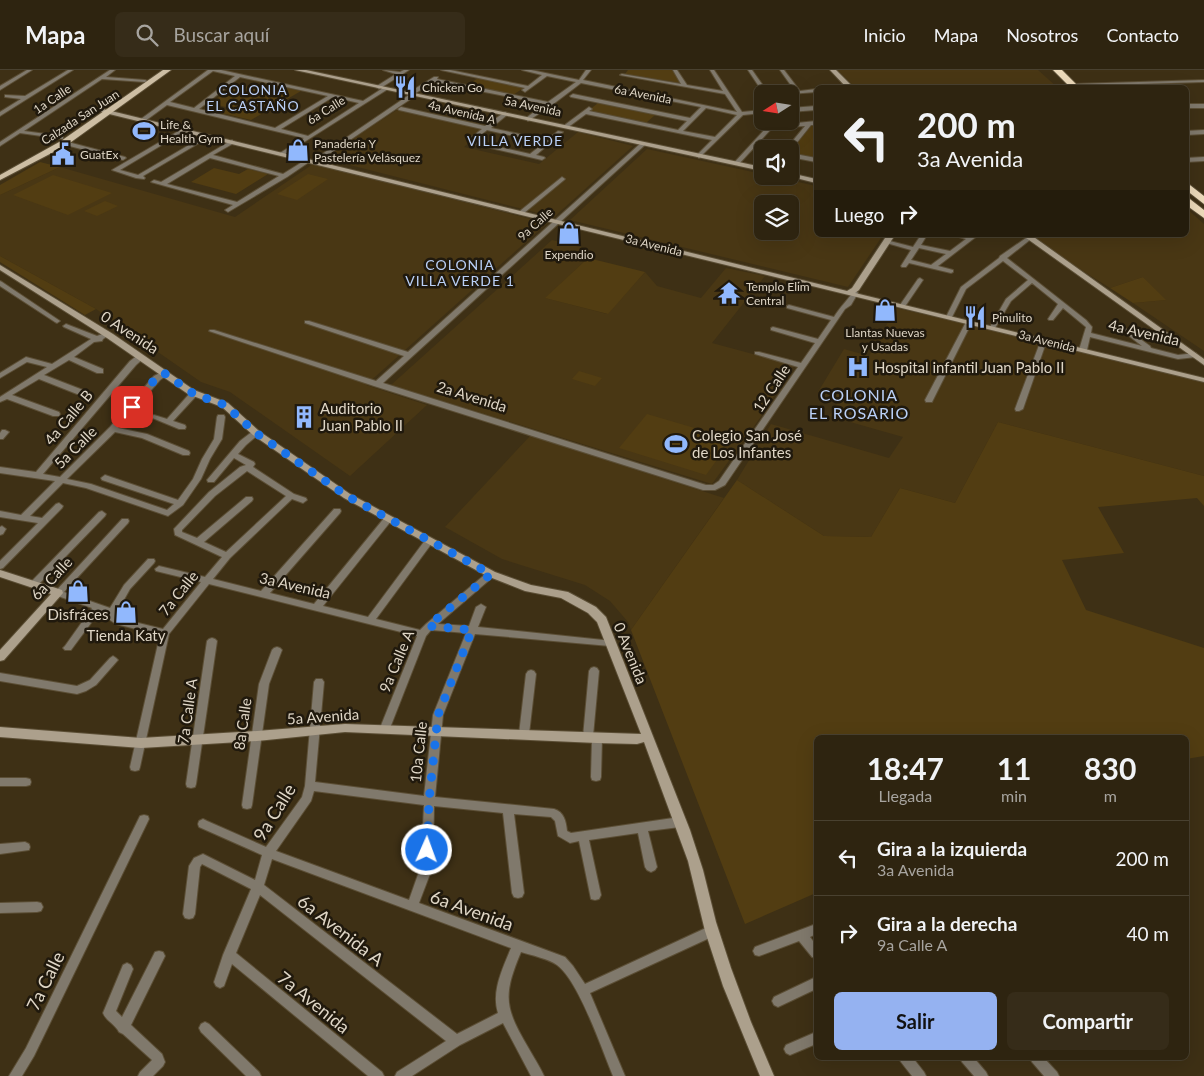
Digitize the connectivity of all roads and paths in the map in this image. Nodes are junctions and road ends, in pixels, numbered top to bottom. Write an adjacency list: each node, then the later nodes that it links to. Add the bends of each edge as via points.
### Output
1 (30, 70): 38 (street)
2 (71, 70): 50 (street)
3 (113, 70): 26 (street, 1a Calle)
4 (161, 70): 29 (main road, Calzada San Juan)
5 (168, 70): 62 (main road, Calzada San Juan)
6 (212, 70): 23 (street); 53 (street)
7 (298, 70): 39 (main road, 5a Avenida)
8 (385, 70): 21 (street)
9 (408, 70): 21 (street, 6a Calle)
10 (445, 70): 25 (street); 27 (street)
11 (524, 70): 22 (street, 6a Avenida)
12 (589, 70): 30 (street)
13 (626, 70): 24 (street)
14 (675, 70): 37 (street)
15 (712, 70): 44 (street)
16 (750, 70): 31 (street)
17 (782, 70): 32 (street)
18 (828, 70): 33 (main road)
19 (833, 70): 34 (main road)
20 (1052, 71): 35 (highway)
21 (401, 74): 39 (street, 6a Calle)
22 (546, 74): 30 (street, 6a Avenida); 40 (street)
23 (239, 75): 47 (street); 61 (street)
24 (622, 75): 37 (street); 41 (street)
25 (476, 77): 36 (street); 40 (street)
26 (102, 78): 29 (street); 79 (street, 1a Calle)
27 (433, 80): 36 (street); 45 (street)
28 (1204, 81): 35 (street)
29 (144, 82): 62 (main road, Calzada San Juan)
30 (580, 82): 41 (street, 6a Avenida); 54 (street)
31 (761, 85)
32 (793, 85)
33 (843, 85)
34 (848, 85)
35 (1070, 85)
36 (462, 86): 49 (street)
37 (685, 86): 44 (street)
38 (0, 88)
39 (382, 88): 45 (main road, 5a Avenida); 52 (street, 6a Calle)
40 (528, 88): 49 (street)
41 (613, 88): 55 (street, 6a Avenida)
42 (814, 91): 43 (street)
43 (799, 92)
44 (727, 94): 68 (street)
45 (412, 95): 66 (main road, 5a Avenida); 102 (street)
46 (3, 96): 50 (street)
47 (332, 96): 52 (street); 76 (street)
48 (574, 96): 51 (street)
49 (514, 97): 54 (street)
50 (25, 98): 65 (street)
51 (598, 101): 63 (street); 67 (street)
52 (362, 102): 84 (street, 6a Calle)
53 (166, 103): 61 (street); 70 (street)
54 (550, 104): 69 (street)
55 (704, 106): 68 (street, 6a Avenida); 71 (street)
56 (1189, 106): 57 (street)
57 (1204, 106)
58 (814, 108): 60 (street)
59 (401, 109): 75 (street, 4a Avenida A)
60 (799, 109)
61 (195, 110): 76 (street)
62 (106, 111): 70 (main road, 3a Avenida); 86 (main road, Calzada San Juan)
63 (585, 112): 74 (street); 78 (street)
64 (754, 113): 68 (street, 6a Avenida)
65 (0, 114)
66 (505, 114): 69 (main road, 5a Avenida); 75 (street)
67 (660, 114): 71 (street); 74 (street)
68 (741, 114): 85 (street)
69 (528, 119): 78 (main road, 5a Avenida)
70 (143, 120): 77 (main road, 3a Avenida)
71 (690, 120): 80 (street)
72 (809, 124): 73 (street); 87 (street); 103 (street, via 770,127 755,148)
73 (814, 124)
74 (647, 125): 80 (street)
75 (487, 128): 89 (street, 4a Avenida A); 94 (street, via 470,140)
76 (277, 129): 84 (street)
77 (184, 130): 83 (main road, 3a Avenida); 105 (street)
78 (562, 130): 89 (street); 91 (main road, 5a Avenida)
79 (21, 132): 86 (street); 90 (street, 1a Calle)
80 (679, 132): 85 (street)
81 (1204, 132): 82 (street)
82 (1189, 133)
83 (208, 136): 88 (main road, 3a Avenida); 108 (street)
84 (307, 137): 92 (street, 6a Calle)
85 (715, 139): 95 (street)
86 (62, 140): 97 (street); 106 (main road, Calzada San Juan); 110 (main road, Calzada San Juan)
87 (796, 140)
88 (232, 142): 92 (main road, 3a Avenida); 93 (street)
89 (547, 142): 94 (street)
90 (0, 144)
91 (643, 144): 95 (main road, 5a Avenida); 125 (street, 9a Calle)
92 (282, 154): 102 (main road, 3a Avenida)
93 (209, 156): 107 (street); 115 (street)
94 (531, 156): 98 (street)
95 (699, 156): 103 (main road, 5a Avenida)
96 (799, 157): 100 (street)
97 (123, 158)
98 (542, 158)
99 (1204, 159): 101 (street)
100 (814, 160)
101 (1189, 160)
102 (312, 161): 107 (street); 123 (main road, 3a Avenida)
103 (736, 164): 104 (main road, 5a Avenida)
104 (754, 168)
105 (114, 170): 108 (street)
106 (0, 173)
107 (286, 176): 120 (street)
108 (138, 177): 111 (street)
109 (799, 177): 113 (main road)
110 (0, 178)
111 (145, 179)
112 (562, 179): 123 (street)
113 (814, 181)
114 (154, 182): 115 (street)
115 (162, 184): 120 (street)
116 (1189, 188): 118 (highway)
117 (1189, 194): 121 (highway)
118 (1204, 201)
119 (1189, 202): 124 (highway)
120 (237, 204): 122 (street)
121 (1204, 207)
122 (228, 210)
123 (522, 212): 125 (main road, 3a Avenida)
124 (1204, 215)
125 (560, 221): 140 (main road, 3a Avenida); 164 (street, 9a Calle)
126 (923, 237): 131 (street)
127 (972, 237): 132 (street)
128 (1027, 237): 133 (street)
129 (1029, 237): 165 (main road)
130 (887, 241): 131 (street, via 902,248); 140 (main road, 12 Calle)
131 (915, 249): 132 (street); 135 (street, via 906,264)
132 (950, 253): 135 (street)
133 (1002, 257): 138 (street); 144 (street, via 963,288)
134 (0, 267): 157 (main road, 0 Avenida)
135 (932, 267): 136 (street)
136 (951, 271)
137 (920, 280): 142 (street)
138 (1032, 280): 141 (street); 151 (street, via 1008,300)
139 (0, 283): 147 (street)
140 (853, 292): 142 (main road, 3a Avenida); 145 (street, 12 Calle, via 849,304)
141 (1062, 304): 146 (street); 155 (street, via 1084,321 1089,327)
142 (903, 305): 144 (main road, 3a Avenida)
143 (788, 307): 145 (street)
144 (949, 317): 149 (main road, 3a Avenida)
145 (835, 319): 160 (street, 12 Calle)
146 (1051, 320)
147 (57, 321)
148 (308, 322): 164 (street)
149 (969, 322): 151 (main road, 3a Avenida); 180 (street)
150 (66, 326): 157 (street)
151 (994, 327): 158 (main road, 3a Avenida)
152 (1122, 328): 156 (street)
153 (773, 330): 160 (street)
154 (212, 331): 176 (street, 2a Avenida)
155 (1088, 335): 159 (street, 4a Avenida); 161 (street)
156 (1133, 336): 159 (street); 162 (street)
157 (103, 337): 166 (street); 167 (main road, 0 Avenida)
158 (1044, 340): 161 (main road, 3a Avenida); 181 (street)
159 (1114, 341): 162 (street, 4a Avenida)
160 (820, 342): 169 (street, 12 Calle)
161 (1083, 350): 175 (main road, 3a Avenida)
162 (1152, 350): 165 (street, 4a Avenida, via 1178,357)
163 (757, 353): 169 (street)
164 (409, 355): 176 (street, 9a Calle)
165 (1193, 355): 168 (main road)
166 (70, 357): 170 (street); 171 (street)
167 (142, 357): 172 (main road, 0 Avenida); 195 (street, 4a Calle B, via 133,363)
168 (1204, 363)
169 (802, 366): 199 (street, 12 Calle)
170 (53, 367): 173 (street, via 24,359); 174 (street)
171 (100, 370)
172 (164, 373): 178 (main road, 0 Avenida); 186 (street, 5a Calle, via 156,378)
173 (0, 376)
174 (39, 376): 177 (street); 179 (street)
175 (1202, 379)
176 (376, 384): 199 (street, 2a Avenida, via 706,488)
177 (80, 392)
178 (194, 394): 187 (street); 190 (main road, 0 Avenida, via 225,405)
179 (4, 398): 182 (street)
180 (929, 400)
181 (1019, 409)
182 (56, 414)
183 (154, 417): 187 (street)
184 (221, 417): 203 (street, via 218,439)
185 (145, 420): 186 (street, via 138,425)
186 (120, 421): 189 (street, 5a Calle)
187 (168, 422): 188 (street)
188 (182, 427)
189 (113, 429): 191 (street, via 144,436); 197 (street, 5a Calle)
190 (256, 433): 192 (street); 209 (main road, 0 Avenida, via 347,496)
191 (186, 452)
192 (233, 454): 193 (street, via 248,461 251,464); 198 (street)
193 (248, 468): 200 (street); 213 (street, via 212,494 178,529 178,533)
194 (0, 470): 195 (street)
195 (38, 475): 197 (street)
196 (105, 478): 203 (street)
197 (63, 480): 203 (street, via 168,513); 208 (street, 5a Calle)
198 (211, 480)
199 (722, 484)
200 (290, 496): 202 (street); 214 (street, 7a Calle)
201 (250, 498): 213 (street)
202 (303, 500)
203 (180, 503)
204 (59, 506): 210 (street)
205 (337, 511): 223 (street)
206 (0, 514): 208 (street)
207 (102, 514): 221 (street)
208 (24, 517): 210 (street)
209 (388, 519): 212 (main road, 0 Avenida); 224 (street)
210 (44, 521): 216 (street)
211 (125, 521): 222 (street, 6a Calle)
212 (429, 541): 219 (main road, 0 Avenida); 228 (street)
213 (198, 542): 214 (street)
214 (227, 556): 220 (street, 7a Calle)
215 (151, 561): 227 (street, via 127,587)
216 (0, 566)
217 (159, 569): 220 (street, 3a Avenida)
218 (0, 573): 221 (main road)
219 (491, 574): 229 (street, 9a Calle A); 233 (main road, 0 Avenida, via 521,586 570,597 598,614)
220 (206, 581): 223 (street, 3a Avenida); 231 (street, 7a Calle)
221 (33, 585): 222 (main road)
222 (58, 593): 226 (street); 236 (main road, 6a Calle)
223 (264, 594): 224 (street, 3a Avenida)
224 (317, 606): 228 (street, 3a Avenida)
225 (480, 607): 230 (street, 10a Calle)
226 (97, 608): 227 (street); 234 (street)
227 (112, 612): 231 (street, via 113,618 119,622)
228 (371, 620): 229 (street, 3a Avenida)
229 (425, 630): 230 (street, 3a Avenida); 242 (street, 9a Calle A)
230 (472, 630): 233 (street, 3a Avenida); 244 (street, 10a Calle, via 438,715)
231 (165, 633): 251 (street, 7a Calle)
232 (212, 641): 250 (street, 7a Calle A)
233 (610, 643): 248 (main road, 0 Avenida)
234 (68, 648)
235 (277, 650): 247 (street, 8a Calle, via 264,684)
236 (0, 657)
237 (113, 660): 240 (street, via 85,689)
238 (594, 671): 249 (street)
239 (531, 674): 246 (street)
240 (0, 677)
241 (318, 682): 243 (street, 9a Calle)
242 (384, 728): 243 (main road, 5a Avenida); 244 (main road, 5a Avenida)
243 (314, 731): 247 (main road, 5a Avenida); 257 (street, 9a Calle)
244 (436, 731): 246 (main road, 5a Avenida); 258 (street, 10a Calle)
245 (0, 732): 251 (main road, 5a Avenida)
246 (524, 734): 249 (main road, 5a Avenida)
247 (257, 736): 250 (main road, 5a Avenida); 259 (street, 8a Calle)
248 (648, 737): 249 (main road, 5a Avenida); 262 (main road, 0 Avenida)
249 (593, 738): 253 (street)
250 (198, 739): 251 (main road, 5a Avenida); 256 (street, 7a Calle A)
251 (141, 743): 252 (street, 7a Calle)
252 (135, 767)
253 (596, 777)
254 (0, 782): 255 (street)
255 (26, 782)
256 (191, 784)
257 (310, 786): 258 (street); 268 (street, 9a Calle, via 307,798)
258 (429, 801): 260 (street); 273 (street, 10a Calle, via 426,866)
259 (247, 805)
260 (508, 809): 265 (street, via 554,813 560,819 565,836); 271 (street)
261 (144, 818): 299 (street, 7a Calle, via 30,1052)
262 (680, 822): 264 (street); 278 (main road, 0 Avenida, via 695,864)
263 (203, 824): 268 (street, 6a Avenida)
264 (642, 827): 265 (street); 269 (street)
265 (583, 836): 272 (street)
266 (25, 846): 267 (street)
267 (0, 848)
268 (268, 853): 270 (street, 9a Calle); 273 (street, 6a Avenida)
269 (651, 868)
270 (258, 887): 276 (street, 6a Avenida A, via 203,859 196,866); 283 (street, 9a Calle); 294 (street, 6a Avenida A)
271 (518, 893)
272 (594, 895)
273 (412, 906): 280 (street, 6a Avenida)
274 (37, 907): 275 (street)
275 (0, 908)
276 (190, 914)
277 (814, 930): 279 (street)
278 (712, 931): 288 (street); 306 (main road, 0 Avenida, via 749,1038)
279 (801, 935): 281 (street); 282 (street)
280 (518, 945): 288 (street, 6a Avenida, via 570,967); 290 (street, via 503,988 502,1003)
281 (759, 951)
282 (814, 951)
283 (229, 955): 286 (street, 9a Calle); 302 (street, 7a Avenida)
284 (159, 956): 291 (street)
285 (127, 969): 291 (street, via 108,1010)
286 (220, 982)
287 (814, 983): 289 (street)
288 (582, 991): 305 (street, 6a Avenida)
289 (778, 1001)
290 (506, 1015): 294 (street); 304 (street)
291 (123, 1028): 300 (street, via 158,1058 159,1062)
292 (204, 1028): 301 (street)
293 (814, 1039): 295 (street)
294 (456, 1042): 303 (street)
295 (790, 1049)
296 (907, 1060): 307 (street)
297 (968, 1060): 308 (street)
298 (1038, 1060): 309 (street)
299 (15, 1076)
300 (144, 1076)
301 (255, 1076)
302 (378, 1076)
303 (401, 1076)
304 (538, 1076)
305 (619, 1076)
306 (767, 1076)
307 (920, 1076)
308 (982, 1076)
309 (1054, 1076)

